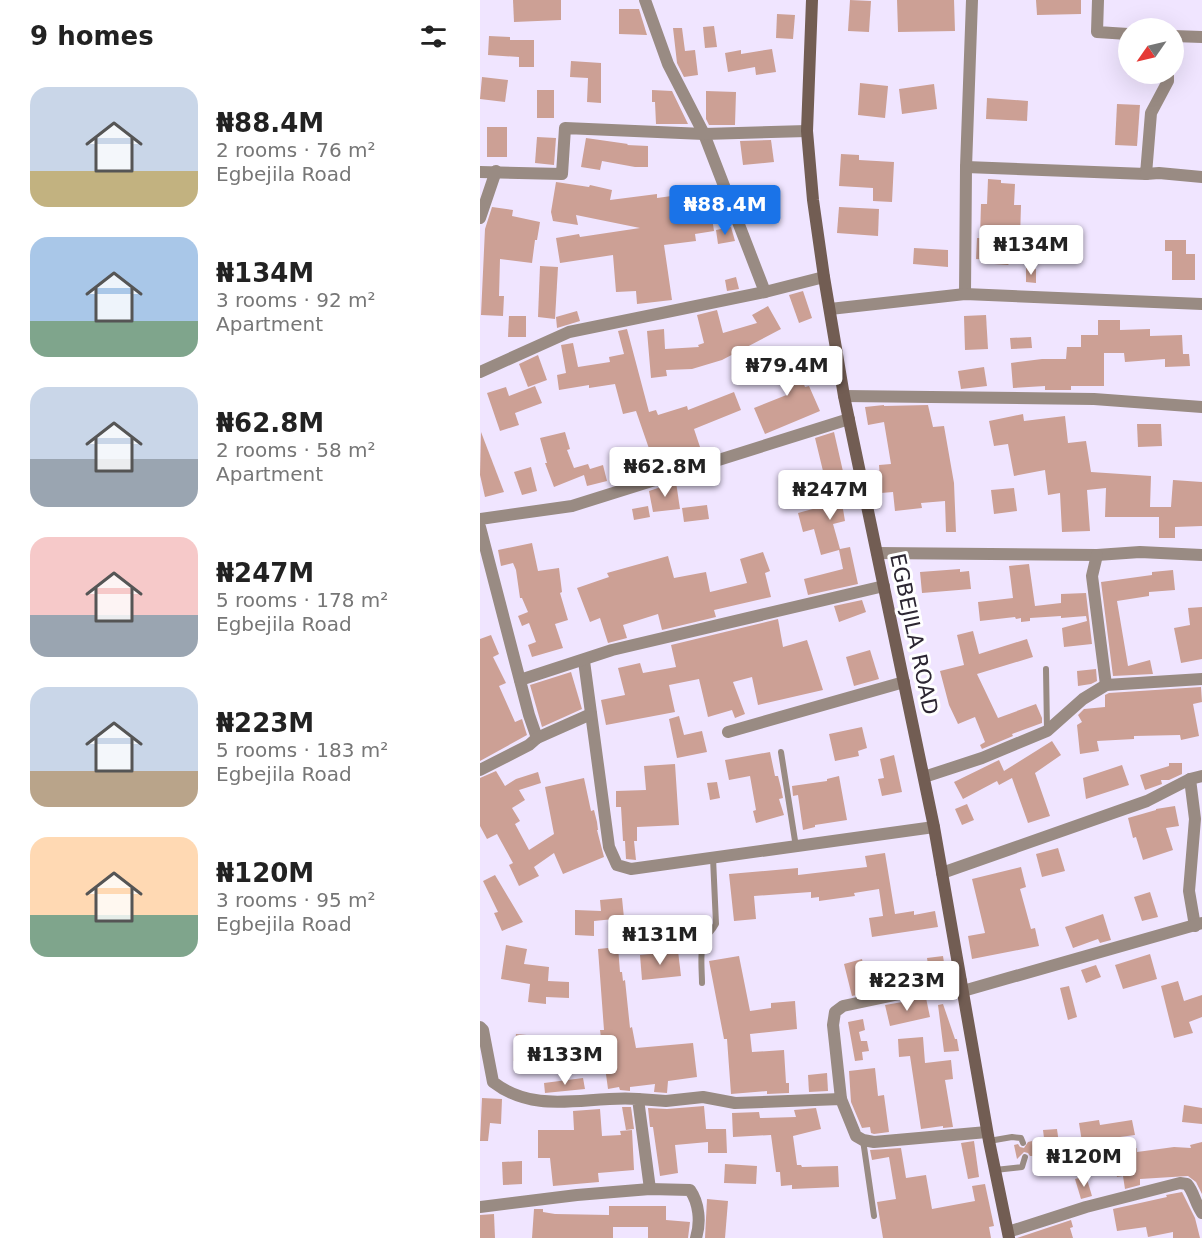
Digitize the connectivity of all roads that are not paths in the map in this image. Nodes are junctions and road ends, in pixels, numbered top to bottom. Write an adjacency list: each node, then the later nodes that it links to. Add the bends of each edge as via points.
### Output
1 (645, 0): 10 (street, via 668,64)
2 (812, 0): 9 (street, EGBEJILA ROAD)
3 (972, 0): 11 (street)
4 (1098, 0): 5 (street, via 1097,32)
5 (1118, 33)
6 (1184, 36): 7 (street)
7 (1202, 37)
8 (1166, 84): 14 (street, via 1151,113)
9 (807, 131): 10 (street); 17 (street, EGBEJILA ROAD)
10 (704, 134): 12 (street, via 565,128 562,174); 18 (street)
11 (966, 167): 14 (street); 19 (street)
12 (496, 171): 13 (street); 16 (street)
13 (480, 172)
14 (1146, 174): 15 (street)
15 (1202, 177)
16 (480, 218)
17 (824, 277): 18 (street); 21 (street, EGBEJILA ROAD)
18 (765, 292): 22 (street, via 569,333)
19 (965, 294): 20 (street); 21 (street)
20 (1202, 304)
21 (830, 309): 23 (street, EGBEJILA ROAD)
22 (480, 372)
23 (844, 396): 24 (street, via 1094,399); 25 (street, EGBEJILA ROAD)
24 (1202, 406)
25 (849, 419): 26 (street, via 572,506); 28 (street, EGBEJILA ROAD)
26 (480, 519)
27 (480, 527): 35 (street)
28 (877, 553): 29 (street); 31 (street, EGBEJILA ROAD)
29 (1097, 555): 30 (street); 37 (street, via 1092,576)
30 (1202, 555)
31 (884, 586): 32 (street); 36 (street, EGBEJILA ROAD)
32 (584, 660): 35 (street); 38 (street)
33 (1047, 669): 39 (lane)
34 (1202, 679): 37 (street)
35 (520, 680): 41 (street)
36 (904, 682): 40 (street); 44 (street, EGBEJILA ROAD)
37 (1106, 685): 39 (street, via 1083,699)
38 (591, 714): 41 (street); 48 (street, via 609,847 617,865 631,869)
39 (1047, 731): 44 (street)
40 (728, 732)
41 (537, 738): 43 (street)
42 (781, 752): 47 (lane)
43 (480, 770)
44 (924, 777): 46 (street, EGBEJILA ROAD)
45 (1196, 778): 49 (street, via 1147,801); 50 (street, via 1189,891)
46 (934, 827): 47 (street); 49 (street, EGBEJILA ROAD)
47 (796, 848): 48 (street)
48 (713, 858): 51 (lane, via 716,924 706,937)
49 (942, 873): 52 (street, EGBEJILA ROAD)
50 (1198, 924): 52 (street)
51 (702, 983)
52 (962, 986): 55 (street, via 843,1006 835,1012); 56 (street, EGBEJILA ROAD)
53 (480, 1027): 54 (street, via 493,1082 518,1097 549,1103)
54 (638, 1099): 55 (street, via 703,1097 735,1103); 61 (street)
55 (841, 1099): 57 (street, via 856,1136)
56 (988, 1136): 57 (street); 58 (lane, via 1021,1138); 60 (street, EGBEJILA ROAD)
57 (863, 1140): 64 (lane)
58 (1023, 1143)
59 (1025, 1157): 60 (lane, via 1022,1167)
60 (994, 1170): 65 (street, EGBEJILA ROAD)
61 (650, 1189): 62 (street); 66 (street, via 690,1190 696,1200)
62 (480, 1207)
63 (1202, 1213): 65 (street, via 1191,1188 1180,1183 1086,1207)
64 (874, 1216)
65 (1008, 1235)
66 (696, 1238)

